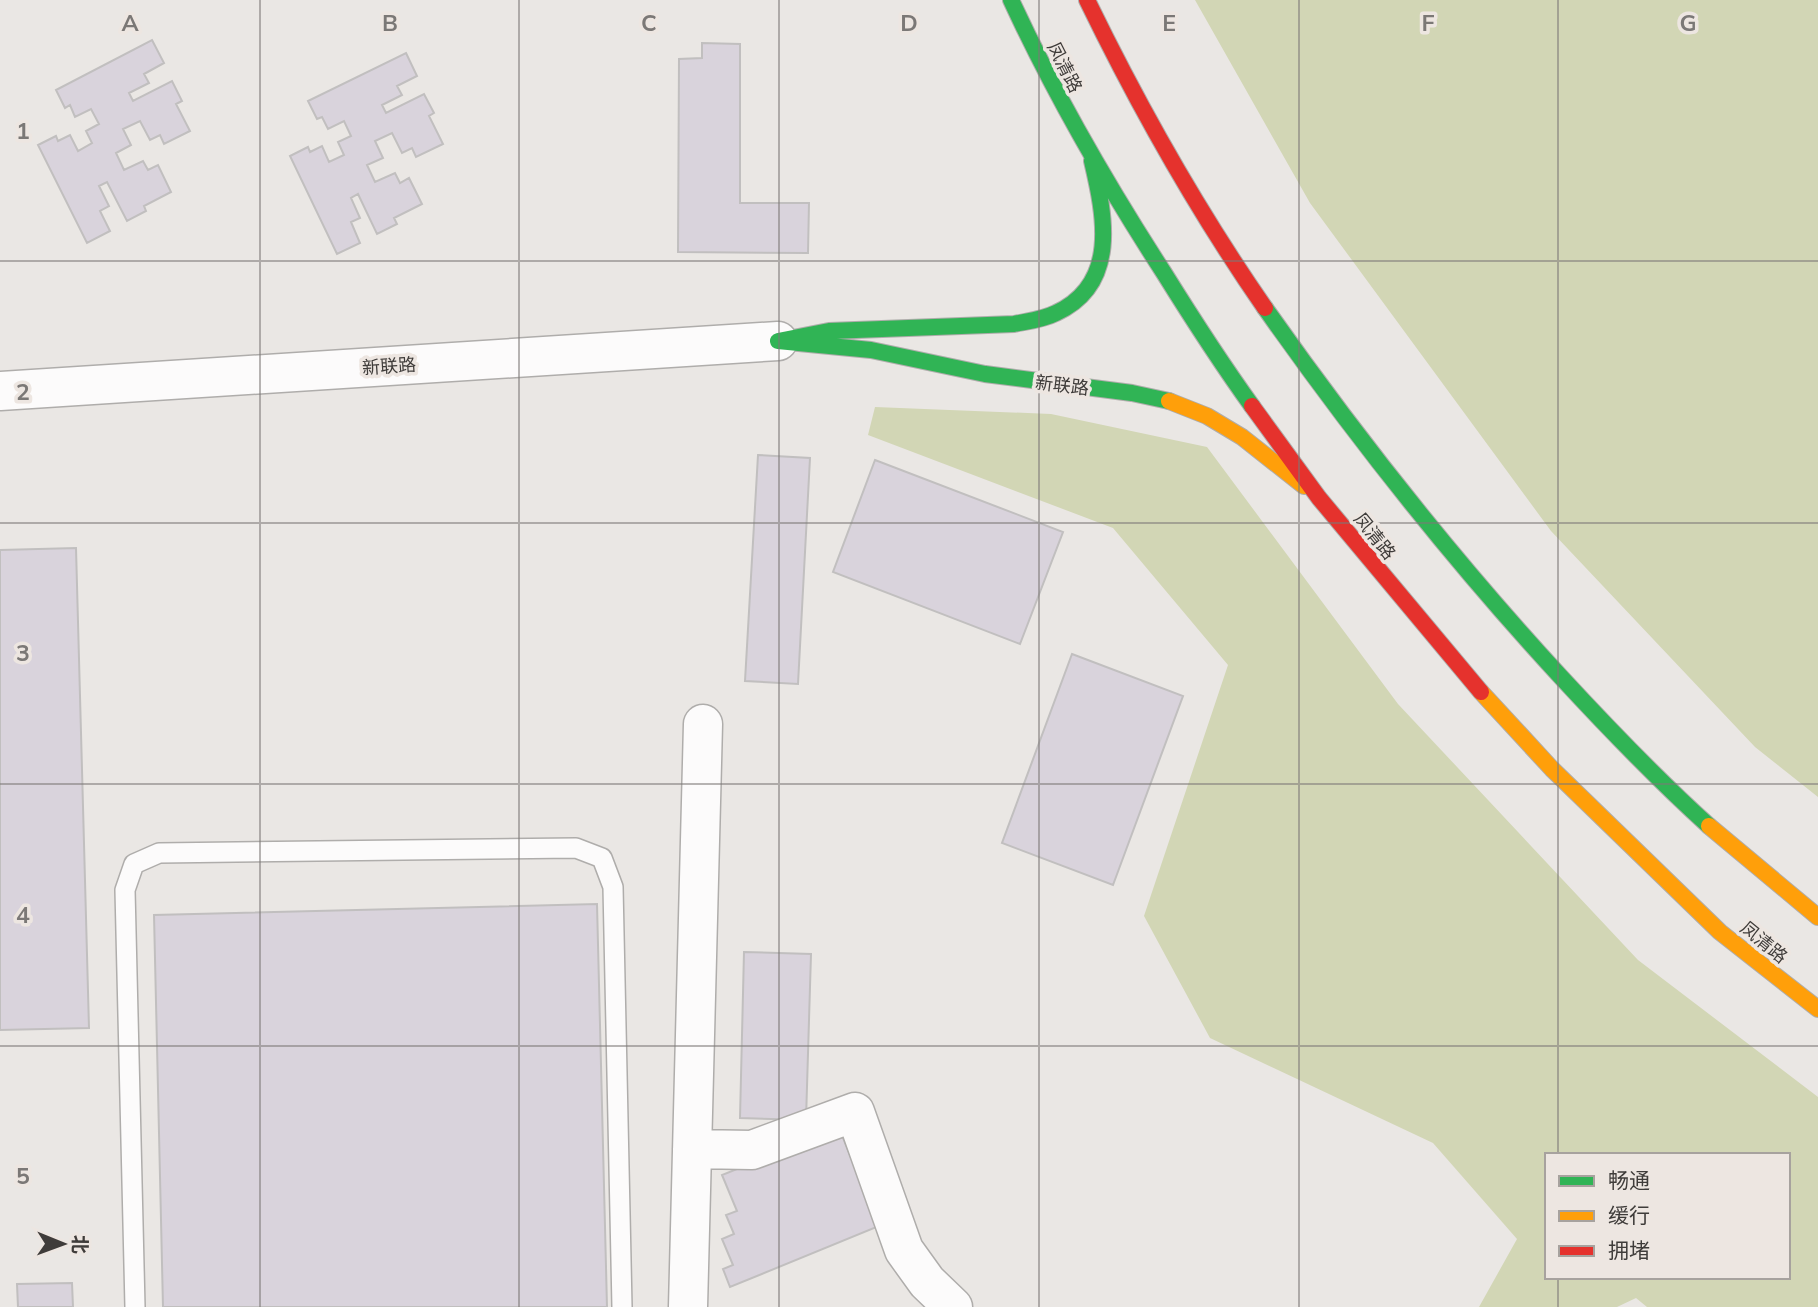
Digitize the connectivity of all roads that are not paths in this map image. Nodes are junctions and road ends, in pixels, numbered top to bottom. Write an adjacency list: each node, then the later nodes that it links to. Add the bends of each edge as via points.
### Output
1 (1012, 0): 3 (main road, 凤清路)
2 (1087, 0): 8 (main road, via 1122,72 1206,219 1369,452 1514,628 1593,711 1674,794)
3 (1091, 156): 4 (main road, 新联路, via 1104,241 1097,270 1083,295 1064,310 1014,324 829,331); 6 (main road, 凤清路, via 1199,327)
4 (778, 341): 5 (street, 新联路); 6 (main road, 新联路, via 871,350 985,374 1169,401 1242,437)
5 (0, 391)
6 (1319, 498): 9 (main road, 凤清路, via 1472,683 1552,769 1720,932)
7 (703, 724): 10 (street)
8 (1818, 917)
9 (1818, 1009)
10 (692, 1149): 13 (street); 14 (street, via 752,1150 855,1112 904,1250)
11 (135, 1307): 12 (lane, via 125,890 134,864 159,853 576,848 602,858 613,887)
12 (622, 1307)
13 (688, 1307)
14 (953, 1307)

